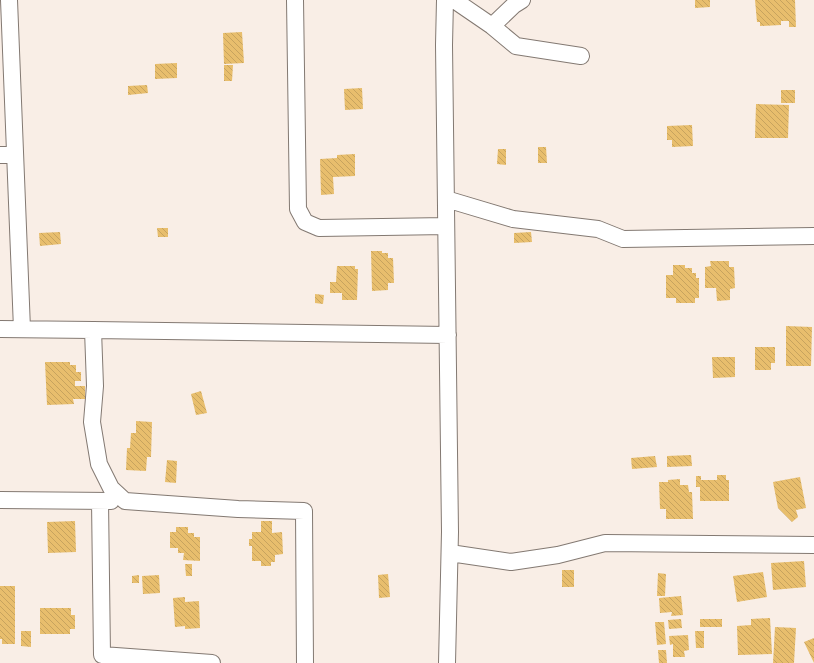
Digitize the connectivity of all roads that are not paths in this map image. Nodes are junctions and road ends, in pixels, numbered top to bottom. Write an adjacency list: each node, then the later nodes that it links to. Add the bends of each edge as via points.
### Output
1 (9, 0): 8 (street)
2 (295, 0): 11 (street, via 298,209 305,222 319,228)
3 (445, 0): 10 (street)
4 (454, 0): 6 (street)
5 (522, 0): 6 (street)
6 (492, 26): 7 (street, via 516,46)
7 (581, 56)
8 (6, 78): 9 (street)
9 (7, 155): 14 (street)
10 (446, 199): 11 (street); 12 (street, via 513,219 598,229 623,239)
11 (446, 226): 16 (street)
12 (814, 236)
13 (0, 329): 14 (street)
14 (22, 329): 15 (street)
15 (93, 330): 16 (street); 19 (street, via 95,386 92,422 99,464 111,488)
16 (448, 335): 21 (street)
17 (0, 500): 18 (street)
18 (100, 501): 19 (street); 22 (street, via 102,655)
19 (125, 501): 23 (street, via 304,511)
20 (814, 545): 21 (street, via 605,543 558,555 511,562)
21 (450, 553): 24 (street)
22 (212, 663)
23 (305, 663)
24 (447, 663)

